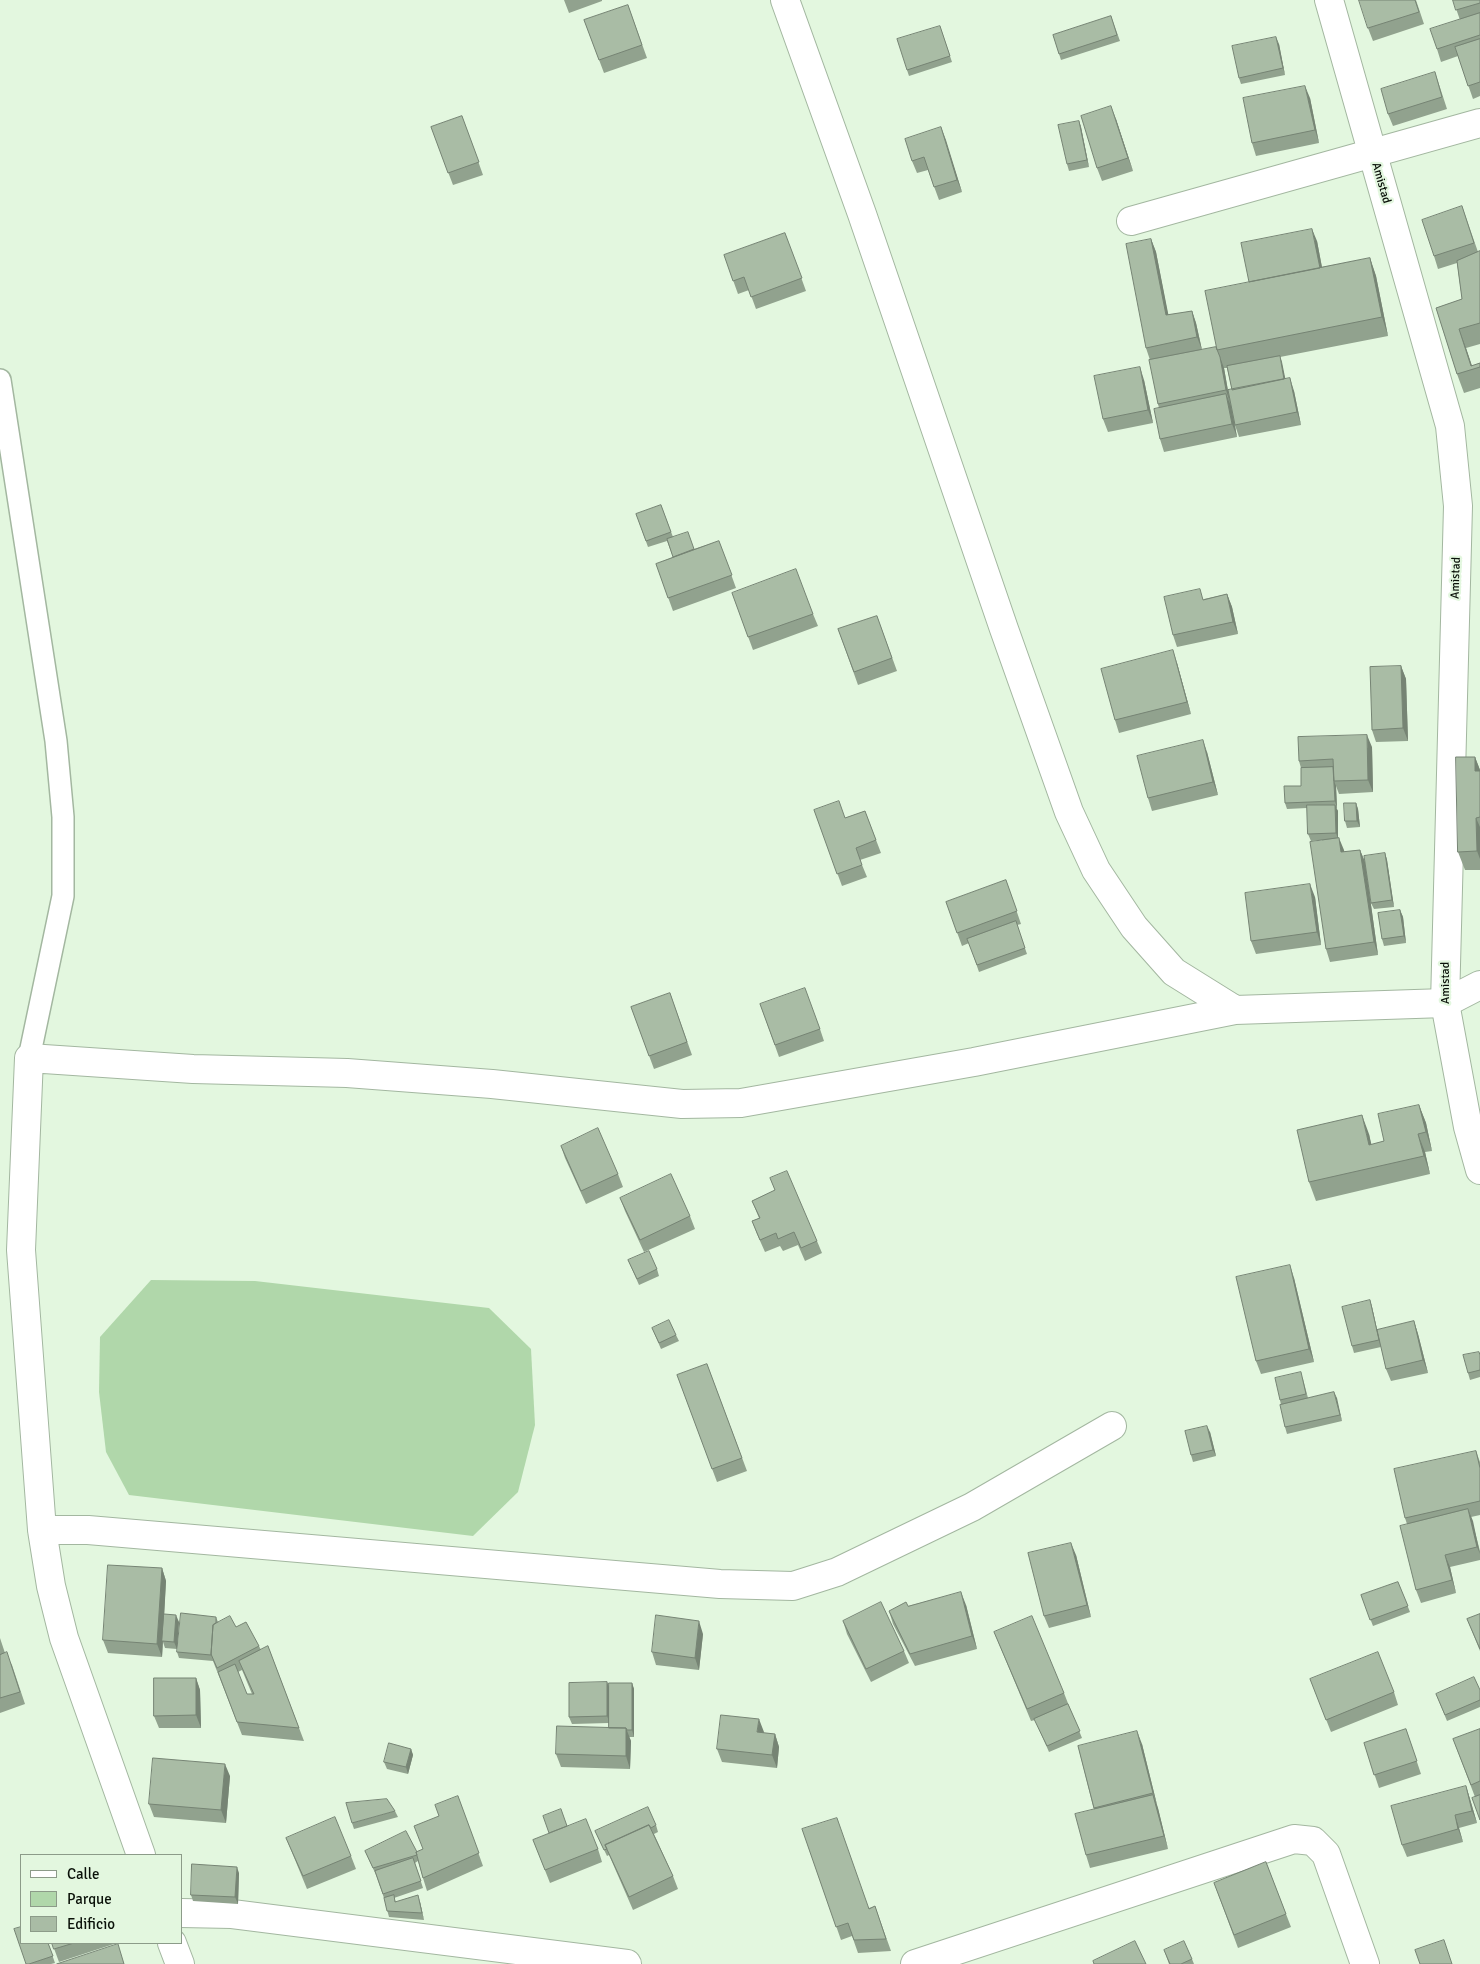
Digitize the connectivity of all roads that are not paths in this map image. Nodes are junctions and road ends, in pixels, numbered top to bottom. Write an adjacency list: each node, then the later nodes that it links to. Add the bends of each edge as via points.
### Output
1 (785, 0): 9 (street, via 1069,812 1096,870 1134,927 1174,972)
2 (1329, 0): 4 (street, Amistad)
3 (1480, 123): 4 (street)
4 (1373, 154): 5 (street); 8 (street, Amistad, via 1450,426 1458,506)
5 (1131, 221)
6 (0, 380): 10 (lane, via 56,741 63,817 63,896)
7 (1480, 985): 8 (street)
8 (1445, 1003): 9 (street); 11 (street, Amistad, via 1468,1127)
9 (1235, 1010): 10 (street, via 974,1062 741,1103 682,1104 492,1084 366,1075 193,1069)
10 (29, 1058): 13 (street, via 21,1250)
11 (1480, 1170)
12 (1112, 1426): 13 (street, via 972,1507 837,1572 793,1586 720,1584 88,1530)
13 (42, 1530): 14 (street, via 64,1638)
14 (141, 1854)
15 (182, 1913): 18 (street, via 232,1914)
16 (172, 1944): 17 (street)
17 (180, 1964)
18 (627, 1964)
19 (915, 1964): 20 (street, via 1294,1839 1312,1841 1326,1854)
20 (1365, 1964)

